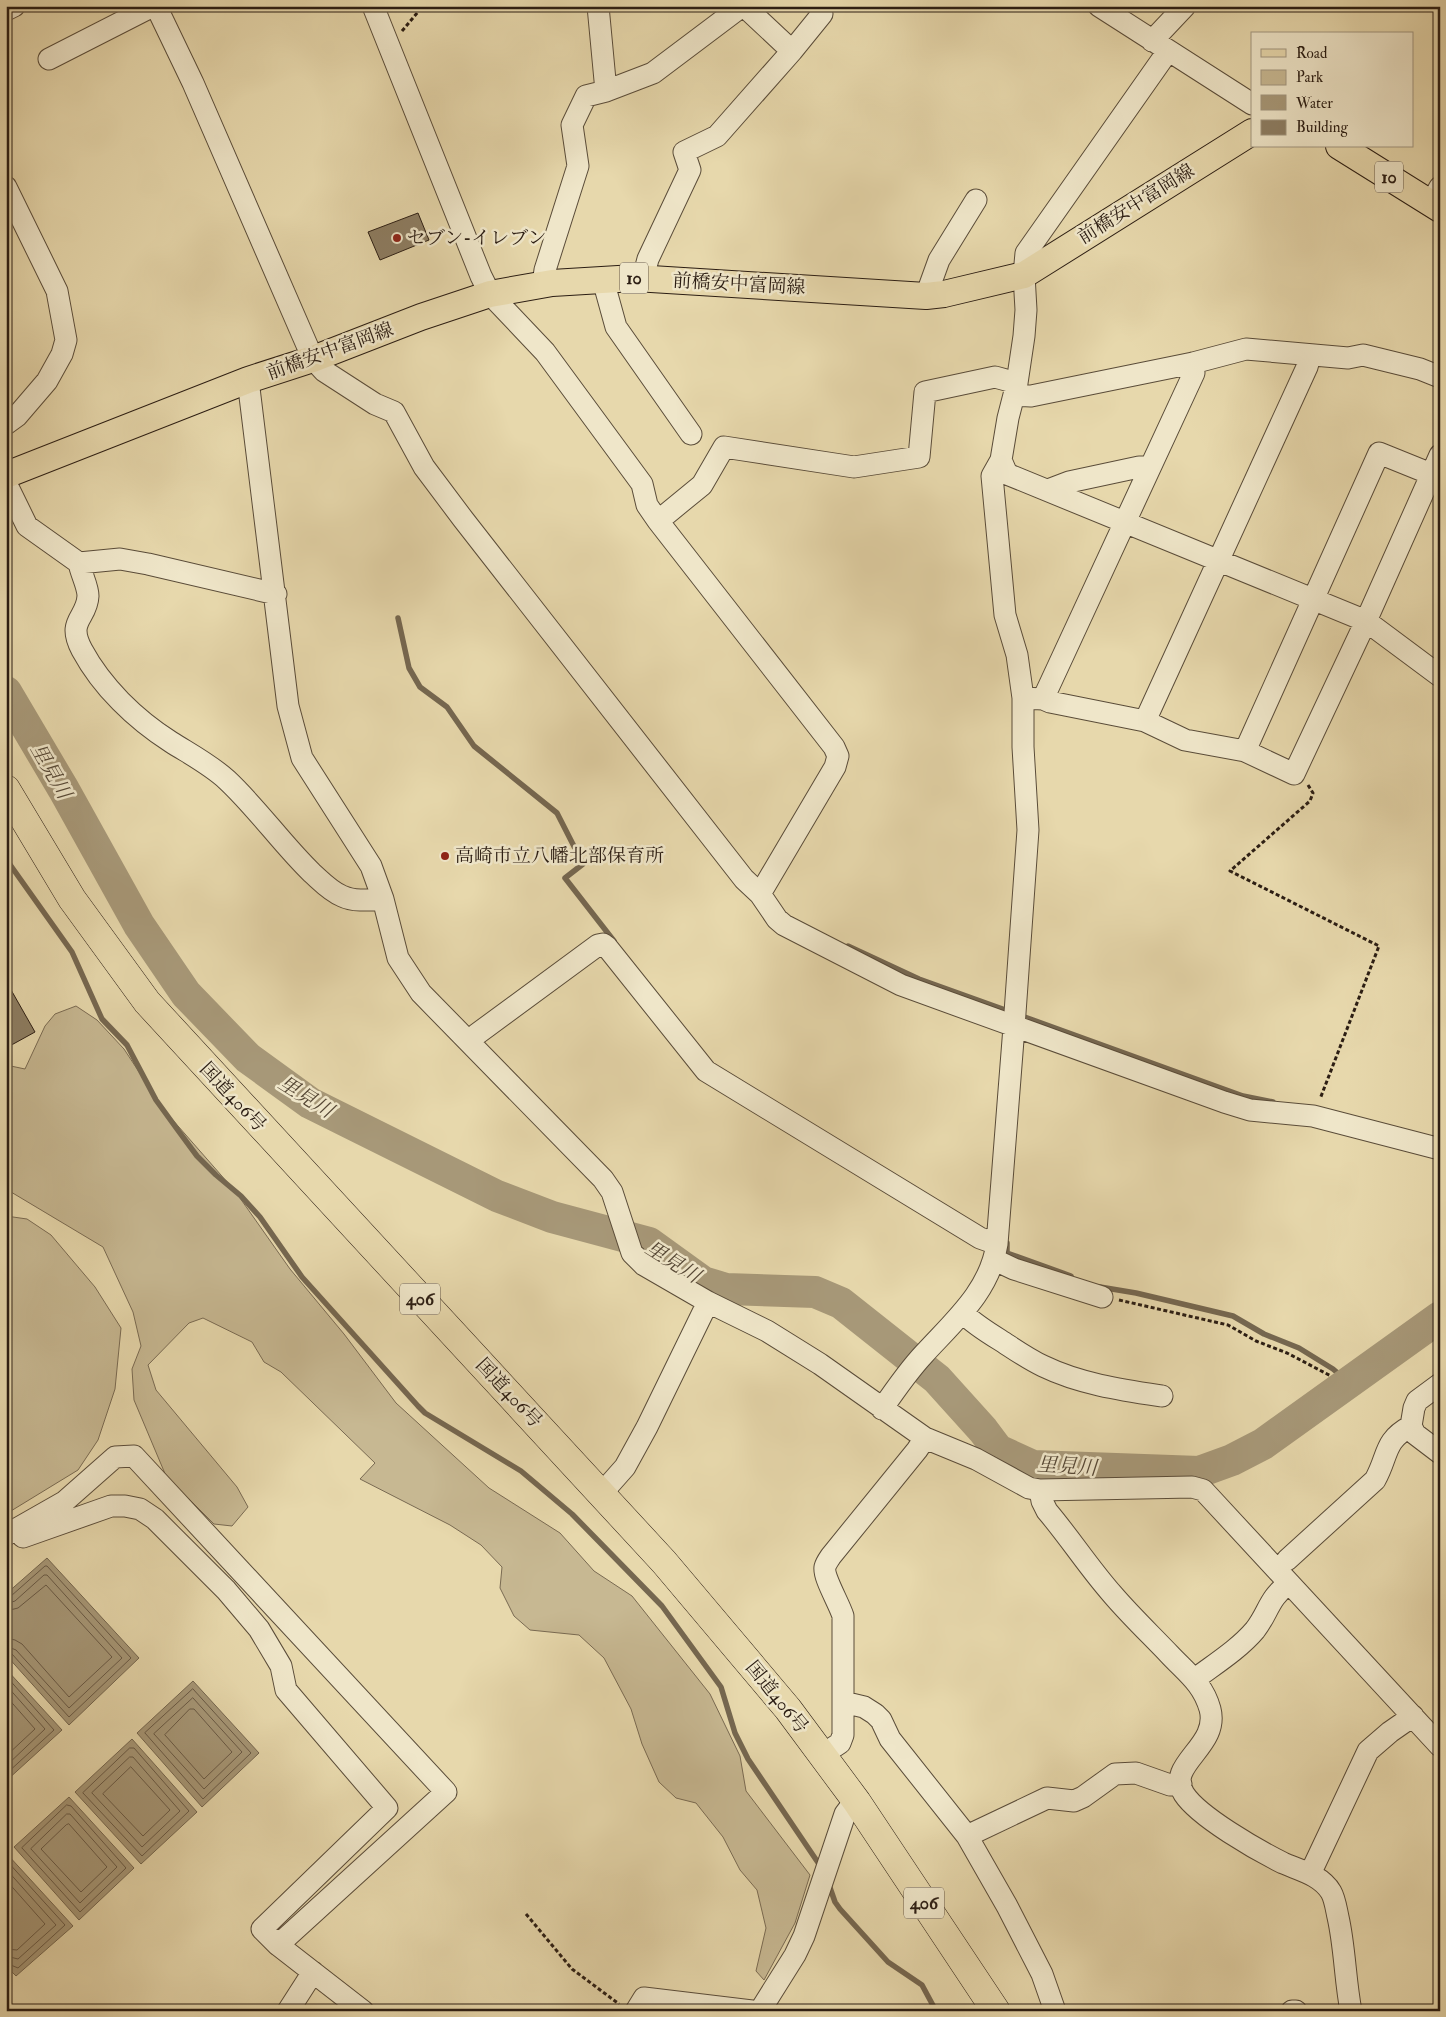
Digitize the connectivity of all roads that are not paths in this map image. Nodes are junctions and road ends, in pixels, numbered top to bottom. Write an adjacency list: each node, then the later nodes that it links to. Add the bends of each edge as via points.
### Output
1 (14, 6): 8 (street)
2 (154, 6): 12 (street); 27 (street, via 193,83)
3 (373, 6): 24 (street)
4 (598, 6): 13 (street)
5 (743, 6): 11 (street); 13 (street, via 653,74)
6 (1099, 6): 10 (street)
7 (1185, 6): 10 (street)
8 (6, 10)
9 (822, 14): 11 (street)
10 (1160, 46): 14 (street); 20 (street, via 1026,253)
11 (792, 51): 21 (street, via 717,136 684,152 690,170 648,259)
12 (49, 59)
13 (606, 91): 23 (street, via 586,96 572,125 578,166 544,270)
14 (1251, 103)
15 (1251, 133): 20 (main road, 前橋安中富岡線 / 10)
16 (1343, 148): 18 (main road, 10)
17 (6, 187): 32 (street, via 57,290 66,340 47,381)
18 (1437, 199)
19 (976, 200): 25 (street, via 939,260)
20 (1024, 275): 25 (main road, 前橋安中富岡線 / 10); 31 (street, via 1025,319)
21 (643, 278): 22 (main road, 前橋安中富岡線 / 10); 25 (main road, 前橋安中富岡線 / 10)
22 (603, 280): 23 (main road, 前橋安中富岡線 / 10); 33 (street, via 616,327)
23 (544, 284): 24 (main road, 前橋安中富岡線 / 10)
24 (490, 294): 27 (main road, 前橋安中富岡線 / 10); 41 (street, via 551,360 642,484 647,506)
25 (926, 296)
26 (1310, 356): 28 (street, via 1246,349); 29 (street, via 1348,358 1363,355 1420,369); 42 (street)
27 (313, 359): 30 (main road, 前橋安中富岡線 / 10); 52 (street, via 324,371 375,404 394,412 424,467 457,512 744,879)
28 (1193, 364): 31 (street, via 1031,396); 36 (street, via 1194,372)
29 (1440, 378)
30 (248, 380): 37 (main road, 前橋安中富岡線 / 10); 44 (street)
31 (1016, 389): 34 (street); 41 (street, via 995,377 925,392 919,457 854,467 724,447 702,486)
32 (6, 424)
33 (691, 434)
34 (1001, 460): 39 (street, via 1007,474); 48 (street, via 992,476 1005,616)
35 (1435, 465): 45 (street, via 1380,453); 46 (street)
36 (1150, 467): 39 (street, via 1069,482); 40 (street)
37 (6, 475)
38 (6, 483): 43 (street, via 27,526)
39 (1048, 490): 40 (street)
40 (1125, 521): 42 (street); 48 (street)
41 (658, 522): 52 (street, via 838,756 835,767)
42 (1219, 560): 45 (street); 49 (street)
43 (79, 563): 44 (street, via 120,559); 53 (street, via 88,598 78,619 76,636 95,672 112,692 142,720 227,780 326,886 343,897)
44 (276, 594): 53 (street, via 288,706 302,758 371,866)
45 (1314, 599): 46 (street); 50 (street)
46 (1366, 621): 47 (street); 50 (street, via 1294,774)
47 (1440, 676)
48 (1033, 699): 49 (street); 54 (street, via 1023,748 1028,830)
49 (1145, 721): 50 (street, via 1185,740)
50 (1245, 751)
51 (6, 789): 68 (highway, 国道406号 / 406, via 72,899 147,1002)
52 (760, 894): 54 (street, via 784,925 901,985)
53 (383, 899): 55 (street, via 398,958 421,993)
54 (1014, 1026): 56 (street, via 1250,1110 1313,1116); 57 (street)
55 (469, 1042): 57 (street, via 603,944 706,1071 980,1238); 59 (street, via 603,1180 612,1192 632,1253 644,1265)
56 (1440, 1149)
57 (996, 1252): 58 (street, via 1014,1269); 60 (street, via 978,1292)
58 (1102, 1297)
59 (708, 1302): 63 (street, via 767,1331); 68 (street, via 630,1459)
60 (963, 1313): 62 (street, via 1042,1366 1117,1389); 63 (street, via 923,1355)
61 (1440, 1384): 64 (street, via 1417,1401)
62 (1162, 1396)
63 (882, 1409): 65 (street)
64 (1411, 1426): 66 (street, via 1415,1434); 71 (street, via 1391,1441 1375,1480)
65 (925, 1438): 67 (street, via 976,1459 1029,1488); 74 (street, via 825,1567 827,1580 843,1616)
66 (1440, 1453)
67 (1040, 1490): 72 (street, via 1202,1490); 73 (street, via 1047,1511 1112,1594)
68 (602, 1493): 77 (highway, 国道406号 / 406, via 735,1645)
69 (6, 1535): 82 (street, via 64,1502 115,1458 134,1456 446,1792)
70 (6, 1542): 82 (street, via 111,1506 140,1509 155,1519 226,1590 259,1629 281,1666 286,1690 387,1808 262,1929)
71 (1287, 1560)
72 (1288, 1583): 73 (street, via 1278,1591 1252,1633); 75 (street)
73 (1195, 1679): 78 (street, via 1206,1699 1212,1723 1204,1742 1182,1769)
74 (843, 1702): 77 (street, via 843,1736 840,1743); 80 (street, via 864,1707 881,1720 890,1739)
75 (1413, 1716): 76 (street); 81 (street, via 1368,1751)
76 (1440, 1746)
77 (822, 1755): 79 (highway, 国道406号 / 406)
78 (1181, 1784): 80 (street, via 1170,1785 1136,1773 1115,1774 1084,1797 1074,1801 1047,1798); 81 (street, via 1185,1795 1231,1834)
79 (857, 1802): 88 (street, via 845,1814 804,1936 763,2006); 89 (highway, 国道406号 / 406)
80 (967, 1836): 90 (street, via 1042,1974)
81 (1310, 1874): 93 (street, via 1325,1885 1334,1898)
82 (278, 1945): 83 (street)
83 (313, 1972): 85 (street); 86 (street)
84 (628, 2008): 87 (street, via 644,1998)
85 (288, 2011)
86 (363, 2011)
87 (752, 2011)
88 (764, 2011)
89 (996, 2011)
90 (1055, 2011)
91 (1292, 2011): 92 (street)
92 (1296, 2011)
93 (1351, 2011)

